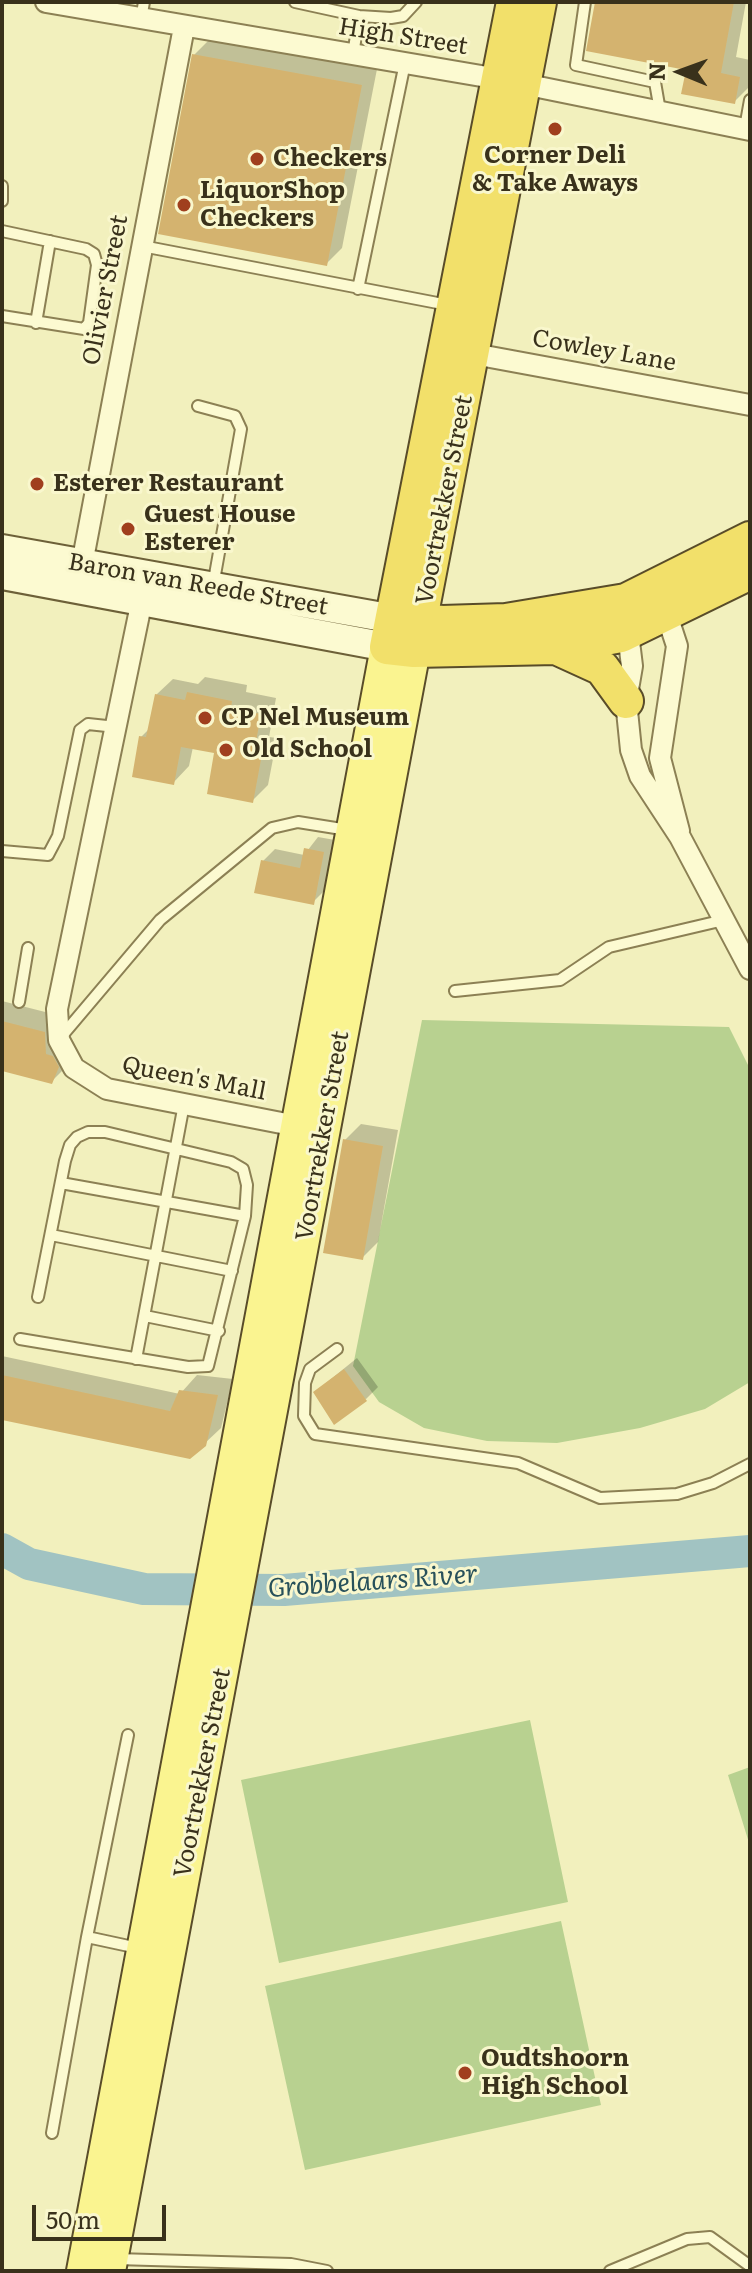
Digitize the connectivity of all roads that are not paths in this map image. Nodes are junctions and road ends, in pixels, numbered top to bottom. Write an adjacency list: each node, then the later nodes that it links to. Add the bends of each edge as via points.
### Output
1 (46, 2): 7 (street, High Street)
2 (295, 2): 8 (lane)
3 (416, 2): 8 (lane, via 403,16)
4 (514, 2): 12 (highway, Voortrekker Street)
5 (539, 2): 12 (highway, Voortrekker Street)
6 (585, 2): 14 (lane, via 576,65 655,82)
7 (143, 11): 9 (street, High Street)
8 (359, 16): 10 (lane)
9 (184, 27): 10 (street, High Street); 20 (street, Olivier Street)
10 (353, 55): 11 (street, High Street)
11 (405, 63): 12 (street, High Street); 21 (lane)
12 (512, 81): 14 (street, High Street); 22 (highway, Voortrekker Street)
13 (750, 100): 15 (lane)
14 (660, 111): 15 (street, High Street)
15 (747, 129)
16 (2, 186): 17 (lane)
17 (2, 201)
18 (2, 231): 19 (lane)
19 (50, 241): 24 (lane); 24 (lane, via 94,254 89,323 77,330)
20 (141, 245): 21 (lane); 30 (street, Olivier Street)
21 (358, 289): 22 (lane)
22 (468, 308): 25 (highway, Voortrekker Street)
23 (2, 316): 24 (lane)
24 (36, 323)
25 (460, 351): 26 (street, Cowley Lane); 36 (highway, Voortrekker Street)
26 (750, 405)
27 (198, 406): 33 (lane, via 235,416 241,429)
28 (750, 539): 35 (highway)
29 (2, 549): 30 (main road, Baron van Reede Street)
30 (82, 564): 33 (main road, Baron van Reede Street)
31 (750, 572): 35 (highway)
32 (2, 575): 34 (main road, Baron van Reede Street)
33 (212, 588): 36 (main road, Baron van Reede Street)
34 (142, 600): 36 (main road, Baron van Reede Street); 39 (street, Queen's Mall)
35 (644, 609): 36 (highway); 37 (highway); 38 (street); 41 (street, via 677,646 660,758)
36 (404, 634): 37 (highway); 40 (main road, Voortrekker Street); 50 (main road, Voortrekker Street)
37 (556, 647): 38 (highway, via 602,668)
38 (626, 701): 41 (street, via 631,750 640,776)
39 (116, 727): 42 (lane, via 88,724 80,730 58,836 48,855); 48 (street, Queen's Mall, via 57,1009)
40 (354, 832): 48 (lane, via 298,822 272,828 160,920); 50 (main road, Voortrekker Street)
41 (680, 837): 43 (street)
42 (2, 851)
43 (724, 920): 45 (street); 46 (lane, via 609,947 560,980)
44 (28, 948): 47 (lane)
45 (750, 969)
46 (455, 991)
47 (19, 1002)
48 (59, 1040): 49 (street, Queen's Mall, via 74,1068 107,1089)
49 (184, 1104): 50 (street, Queen's Mall); 51 (lane)
50 (312, 1129): 67 (main road, Voortrekker Street)
51 (176, 1149): 52 (lane, via 88,1132 70,1145); 53 (lane); 54 (lane, via 243,1169)
52 (61, 1183): 53 (lane); 55 (lane)
53 (166, 1202): 54 (lane); 56 (lane)
54 (245, 1216): 57 (lane)
55 (51, 1235): 56 (lane); 58 (lane)
56 (155, 1258): 57 (lane); 59 (lane)
57 (232, 1271): 60 (lane)
58 (38, 1297)
59 (145, 1316): 60 (lane); 63 (lane)
60 (219, 1331): 63 (lane, via 208,1366)
61 (20, 1339): 63 (lane)
62 (337, 1349): 64 (lane, via 310,1369 305,1383 304,1416 315,1434 518,1463 600,1498 677,1494)
63 (136, 1359)
64 (750, 1464)
65 (128, 1735): 66 (lane)
66 (87, 1937): 67 (lane); 68 (lane)
67 (156, 1953): 69 (main road, Voortrekker Street)
68 (52, 2133)
69 (98, 2264): 71 (lane, via 291,2264)
70 (750, 2266): 72 (lane, via 721,2242 698,2237)
71 (327, 2271)
72 (610, 2271)

